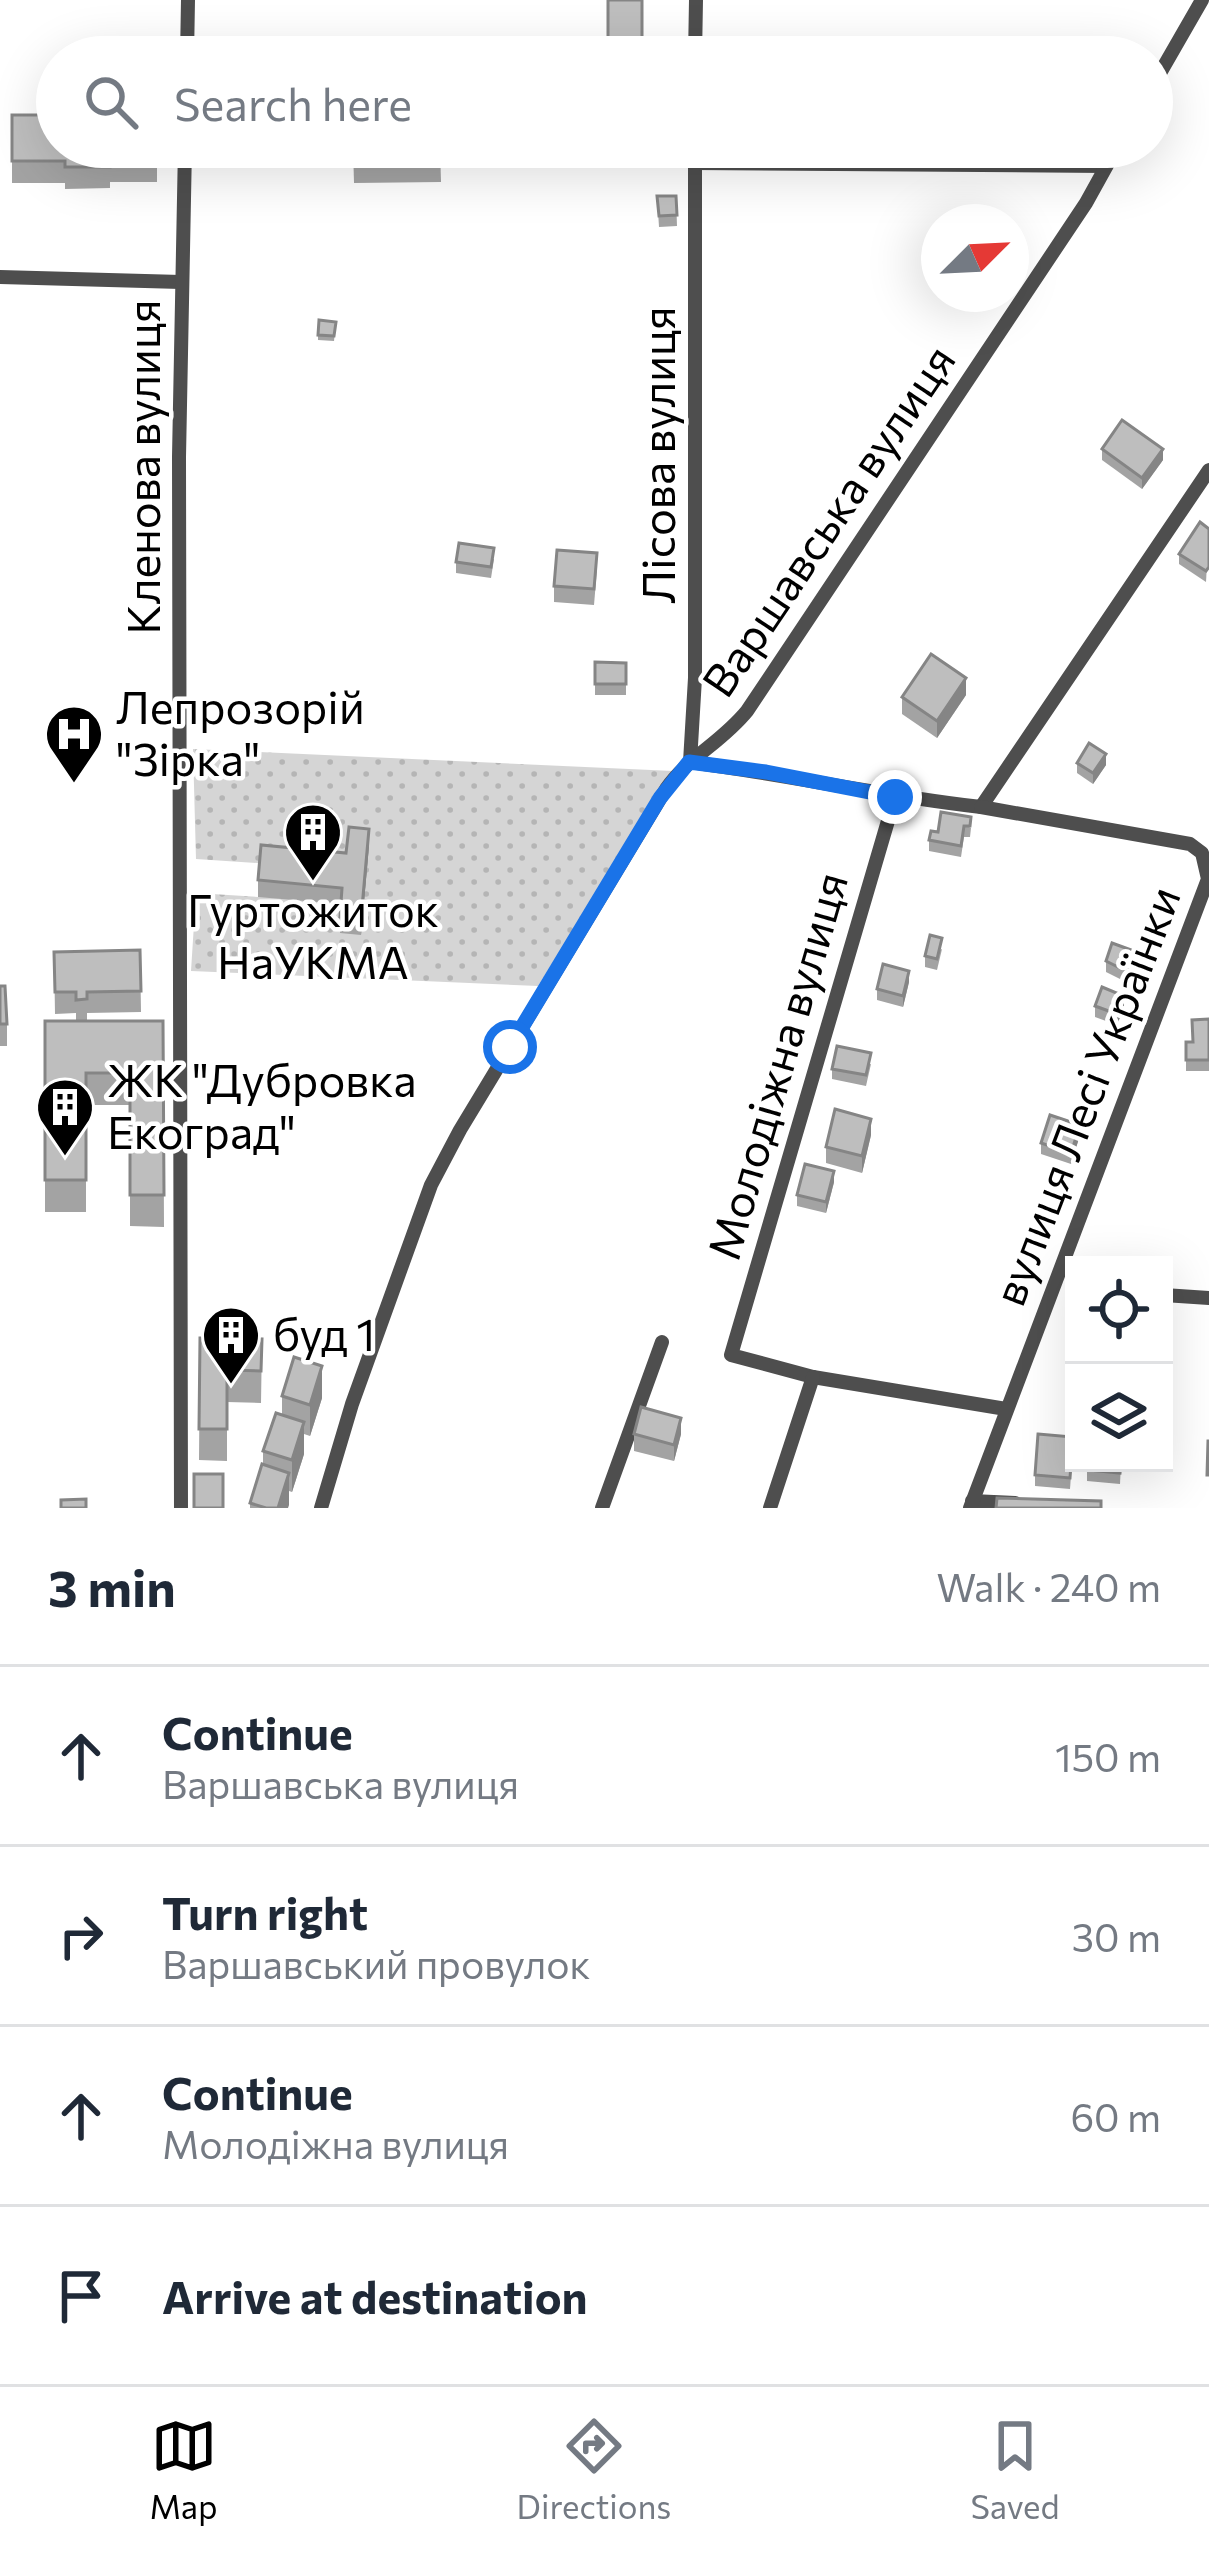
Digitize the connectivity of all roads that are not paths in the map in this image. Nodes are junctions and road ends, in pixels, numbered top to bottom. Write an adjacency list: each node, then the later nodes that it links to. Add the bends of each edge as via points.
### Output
1 (188, 0): 4 (street)
2 (696, 0): 5 (street)
3 (1201, 1): 6 (street)
4 (187, 36)
5 (695, 36)
6 (1173, 50)
7 (184, 168): 11 (street, Кленова вулиця)
8 (694, 168): 13 (street, Лісова вулиця)
9 (1105, 168): 13 (street, Варшавська вулиця, via 746,711)
10 (0, 277): 11 (street)
11 (181, 282): 25 (street, Кленова вулиця)
12 (1209, 470): 15 (street)
13 (689, 762): 14 (street); 26 (street, Варшавська вулиця, via 438,1170)
14 (895, 797): 15 (street); 21 (street, Молодіжна вулиця, via 731,1355)
15 (981, 807): 16 (street, вулиця Лесі Українки, via 1190,844 1207,866)
16 (1054, 1289): 17 (street); 22 (street, вулиця Лесі Українки)
17 (1065, 1290)
18 (1173, 1296): 19 (street)
19 (1209, 1298)
20 (662, 1342): 27 (street)
21 (813, 1377): 22 (street); 28 (street)
22 (1006, 1409): 24 (street, вулиця Лесі Українки)
23 (1039, 1504): 24 (street)
24 (971, 1505)
25 (181, 1508)
26 (321, 1508)
27 (602, 1508)
28 (770, 1508)

